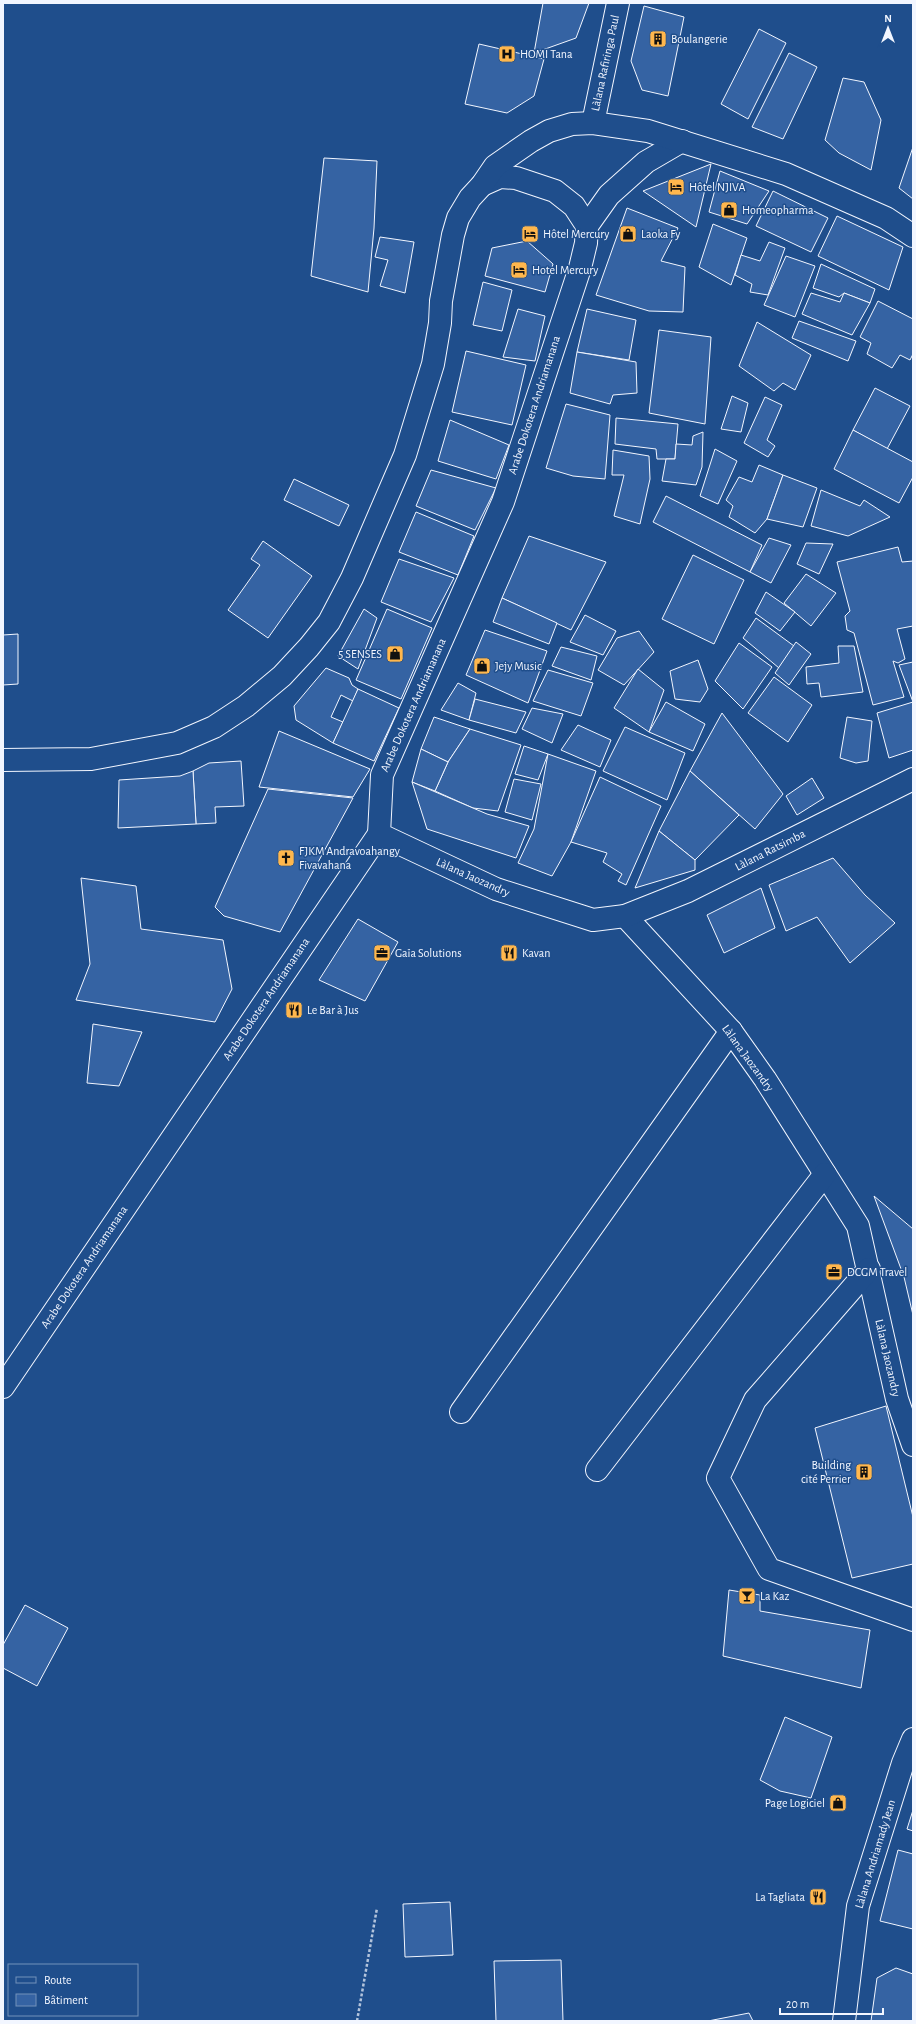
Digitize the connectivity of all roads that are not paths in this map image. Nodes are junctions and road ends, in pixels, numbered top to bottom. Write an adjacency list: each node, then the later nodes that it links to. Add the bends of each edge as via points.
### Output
1 (618, 3): 2 (main road, Làlana Rafiringa Paul)
2 (593, 123): 3 (main road, via 648,131); 4 (main road, via 572,124 549,131 530,141 495,166)
3 (682, 141): 5 (main road, via 646,162 608,195); 6 (main road, via 786,174 886,218)
4 (482, 185): 5 (main road, via 500,177 516,178 555,191 574,206); 7 (main road, via 470,198 458,218 453,235 433,364 405,456 352,578 329,622 309,647 282,676 246,706 214,727 177,744 91,759)
5 (587, 226): 9 (main road, Arabe Dokotera Andriamanana, via 580,268 503,502 382,775)
6 (913, 236)
7 (3, 760)
8 (913, 779): 10 (main road, Làlana Ratsimba, via 688,891)
9 (379, 834): 10 (main road, Làlana Jaozandry, via 496,889 593,920); 14 (main road, Arabe Dokotera Andriamanana)
10 (625, 916): 11 (main road, Làlana Jaozandry)
11 (732, 1032): 12 (main road, Làlana Jaozandry); 15 (main road)
12 (825, 1174): 13 (main road, Làlana Jaozandry, via 858,1226); 17 (main road)
13 (868, 1269): 16 (main road, Làlana Jaozandry, via 897,1399); 18 (main road, via 755,1400 718,1478 769,1569)
14 (3, 1388)
15 (461, 1412)
16 (913, 1445)
17 (597, 1470)
18 (913, 1620)
19 (913, 1739): 20 (main road, Làlana Andriamady Jean, via 858,1906)
20 (844, 2021)

